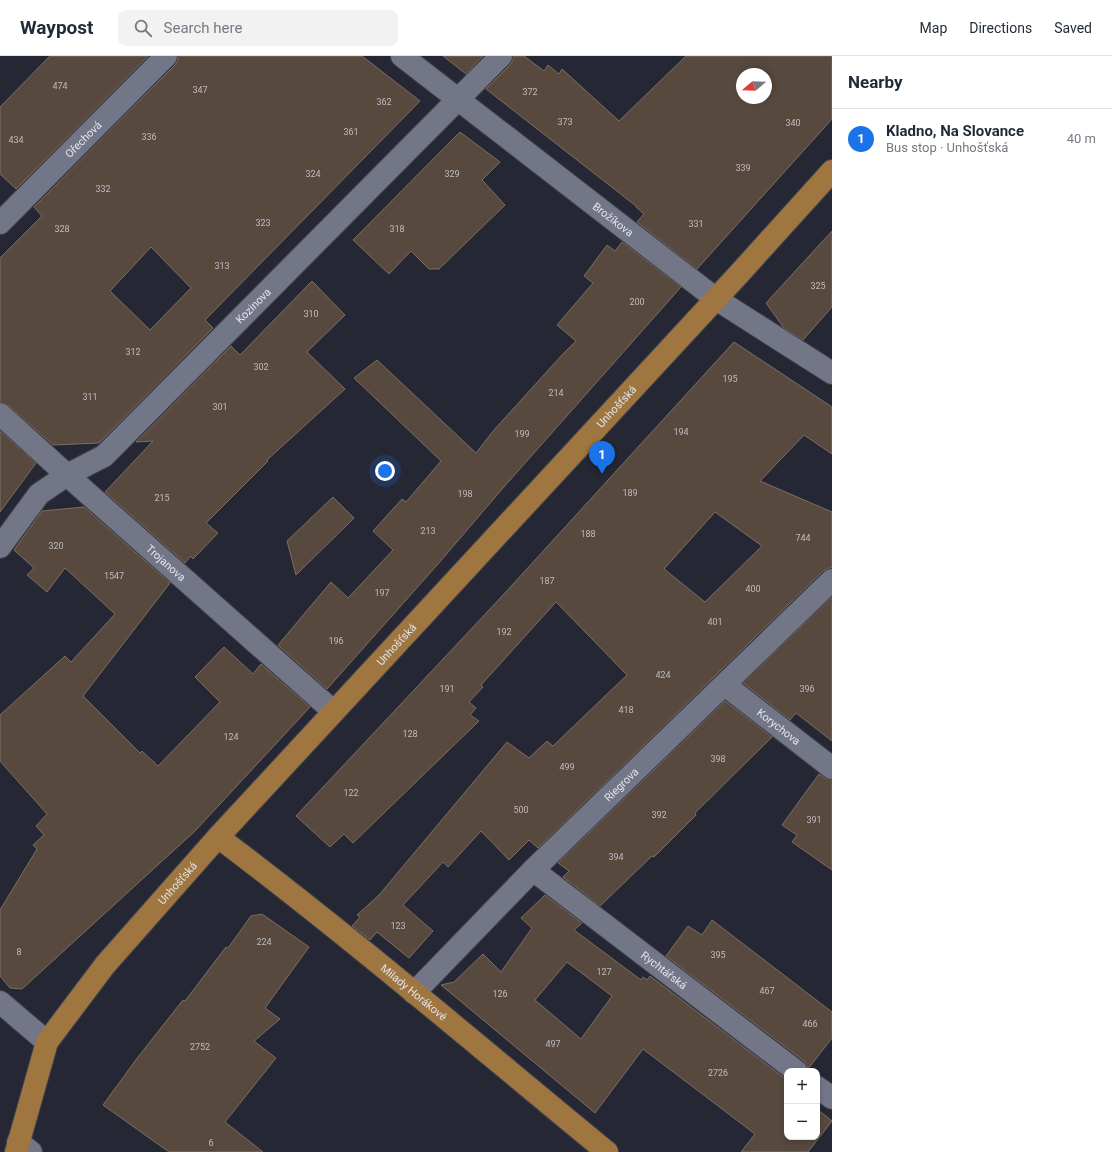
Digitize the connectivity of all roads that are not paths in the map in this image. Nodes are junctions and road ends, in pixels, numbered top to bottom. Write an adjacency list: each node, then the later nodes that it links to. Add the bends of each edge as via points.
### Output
1 (166, 56): 6 (street, Ořechová)
2 (402, 56): 4 (street, Brožíkova)
3 (501, 56): 4 (street, Kozinova)
4 (458, 99): 7 (street, Brožíkova); 10 (street, Kozinova, via 104,456)
5 (832, 171): 7 (main road, Unhošťská)
6 (0, 223)
7 (716, 299): 8 (street, Brožíkova); 14 (main road, Unhošťská)
8 (832, 373)
9 (0, 414): 10 (street, Trojanova)
10 (67, 476): 11 (street, Kozinova, via 40,494); 14 (street, Trojanova)
11 (0, 547)
12 (832, 580): 13 (street, Riegrova)
13 (725, 685): 15 (street, Korychova); 17 (street, Riegrova)
14 (333, 712): 16 (main road, Unhošťská)
15 (832, 768)
16 (218, 836): 18 (main road, Milady Horákové); 20 (main road, Unhošťská, via 105,965)
17 (533, 870): 18 (street, Riegrova); 21 (street, Rychtářská)
18 (414, 992): 25 (main road, Milady Horákové)
19 (0, 1002): 20 (street)
20 (47, 1042): 24 (main road, Unhošťská)
21 (792, 1068)
22 (820, 1089): 23 (street)
23 (832, 1098)
24 (22, 1149)
25 (607, 1152)

